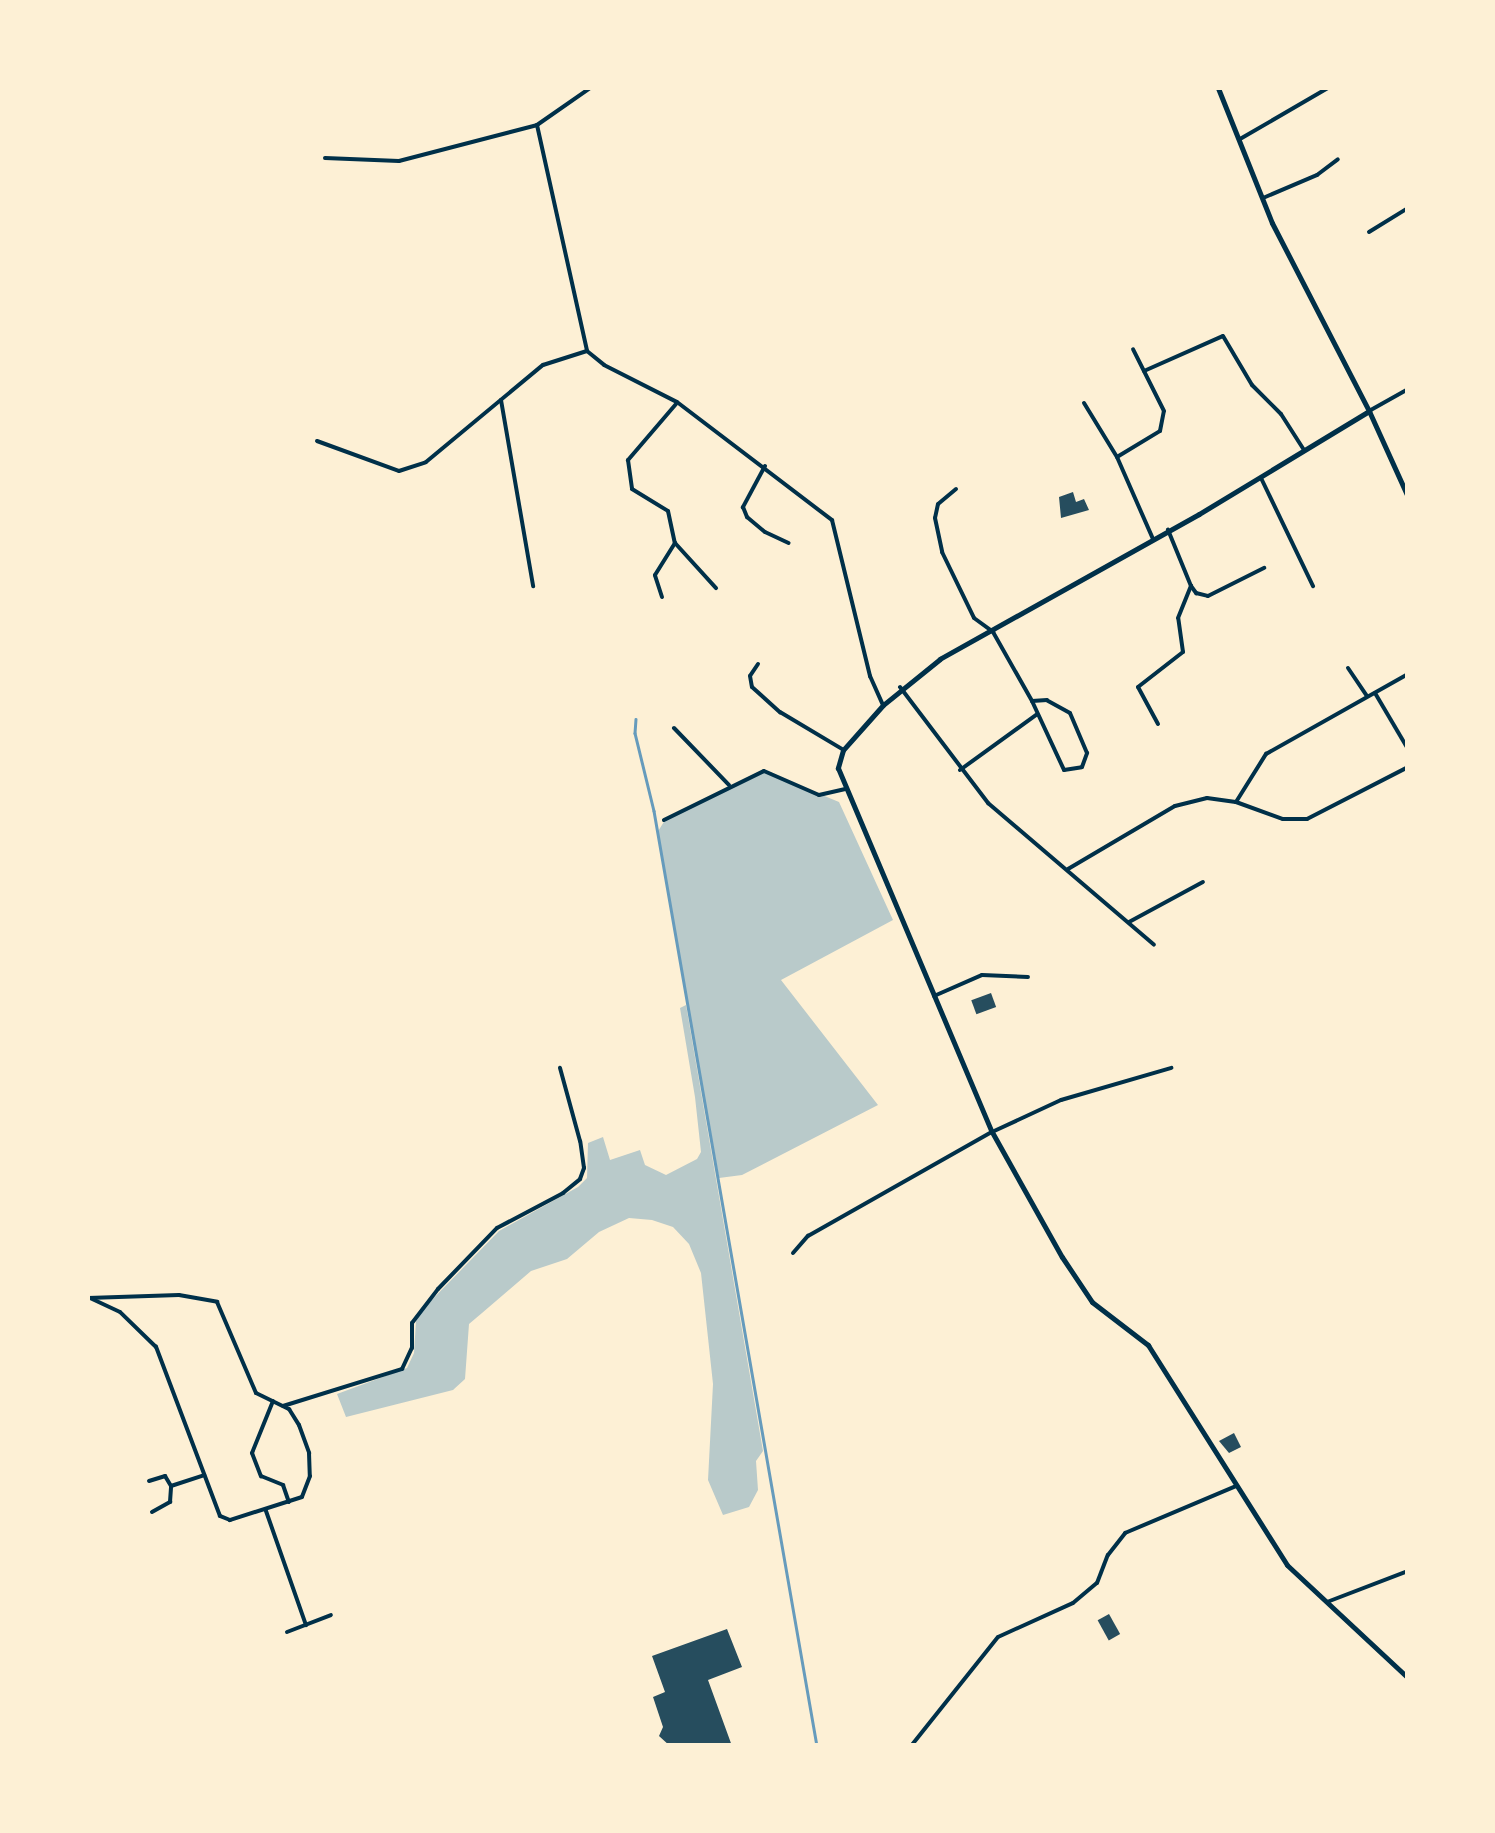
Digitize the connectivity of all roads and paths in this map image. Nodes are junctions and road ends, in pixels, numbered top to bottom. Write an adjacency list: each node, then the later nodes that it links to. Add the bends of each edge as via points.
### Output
1 (590, 88): 4 (street)
2 (1218, 88): 5 (street)
3 (1328, 88): 5 (street)
4 (538, 125): 6 (street, via 399,160); 12 (street)
5 (1240, 139): 8 (street)
6 (326, 158)
7 (1338, 159): 8 (street)
8 (1263, 198): 18 (street)
9 (1408, 208): 10 (street)
10 (1369, 232)
11 (1134, 348): 13 (street)
12 (587, 350): 15 (street, via 543,364); 16 (street)
13 (1144, 371): 20 (street, via 1223,336); 21 (street, via 1164,411 1160,431)
14 (1408, 389): 18 (street)
15 (500, 400): 19 (street, via 426,462 399,471); 31 (street)
16 (677, 402): 22 (street); 28 (street, via 628,460 632,489 668,511)
17 (1084, 403): 21 (street)
18 (1369, 411): 20 (street); 25 (street)
19 (317, 441)
20 (1304, 450): 23 (street)
21 (1117, 457): 27 (street)
22 (765, 466): 29 (street, via 742,507 765,532); 44 (street, via 832,520)
23 (1260, 477): 26 (street); 33 (street)
24 (956, 488): 36 (street, via 938,504 942,552 974,618)
25 (1408, 498)
26 (1168, 530): 27 (street); 32 (street)
27 (1153, 539): 36 (street)
28 (675, 543): 34 (street); 35 (street, via 654,575)
29 (789, 543)
30 (1264, 568): 32 (street, via 1208,596)
31 (533, 586)
32 (1191, 586): 46 (street, via 1178,618 1183,652 1138,687)
33 (1313, 586)
34 (716, 588)
35 (662, 597)
36 (992, 632): 40 (street); 43 (street)
37 (758, 664): 49 (street, via 752,687)
38 (1348, 668): 42 (street)
39 (1408, 674): 41 (street)
40 (900, 687): 44 (street); 51 (street)
41 (1375, 693): 42 (street); 48 (street)
42 (1367, 696): 54 (street, via 1266,754)
43 (1032, 701): 45 (street); 45 (street, via 1047,700 1070,712 1087,753 1082,767 1064,770)
44 (883, 705): 49 (street)
45 (1036, 715): 51 (street)
46 (1158, 724)
47 (674, 728): 52 (street)
48 (1408, 749)
49 (843, 750): 53 (street, via 838,768)
50 (1408, 767): 54 (street, via 1308,819 1283,819)
51 (960, 770): 56 (street)
52 (731, 787): 53 (street, via 764,772 819,795); 55 (street)
53 (845, 789): 61 (street)
54 (1236, 802): 56 (street, via 1207,798 1175,806)
55 (664, 820)
56 (1068, 869): 58 (street)
57 (1203, 882): 58 (street)
58 (1128, 922): 59 (street)
59 (1154, 945)
60 (1028, 976): 61 (street, via 982,976)
61 (934, 996): 64 (street)
62 (560, 1068): 68 (street, via 580,1141 580,1179 498,1228 438,1289 412,1323 412,1348 402,1369)
63 (1170, 1068): 64 (street, via 1061,1100)
64 (992, 1132): 65 (street, via 808,1236); 72 (street, via 1092,1302 1148,1345)
65 (793, 1253)
66 (89, 1298): 67 (street, via 179,1295 217,1302 256,1393); 69 (street, via 120,1312 156,1347)
67 (273, 1401): 68 (street); 73 (street, via 252,1453 261,1476 282,1486)
68 (283, 1406): 73 (street, via 309,1453 302,1497)
69 (204, 1475): 71 (street); 74 (street, via 220,1516 230,1520)
70 (149, 1481): 71 (street, via 165,1476)
71 (171, 1486): 75 (street, via 170,1502)
72 (1236, 1486): 77 (street, via 1287,1565); 82 (street, via 1125,1532 1097,1583 1074,1603 998,1637)
73 (289, 1502): 74 (street)
74 (266, 1511): 79 (street)
75 (152, 1512)
76 (1408, 1571): 77 (street)
77 (1327, 1602): 81 (street)
78 (332, 1616): 79 (street)
79 (306, 1624): 80 (street)
80 (287, 1632)
81 (1408, 1678)
82 (912, 1746)

